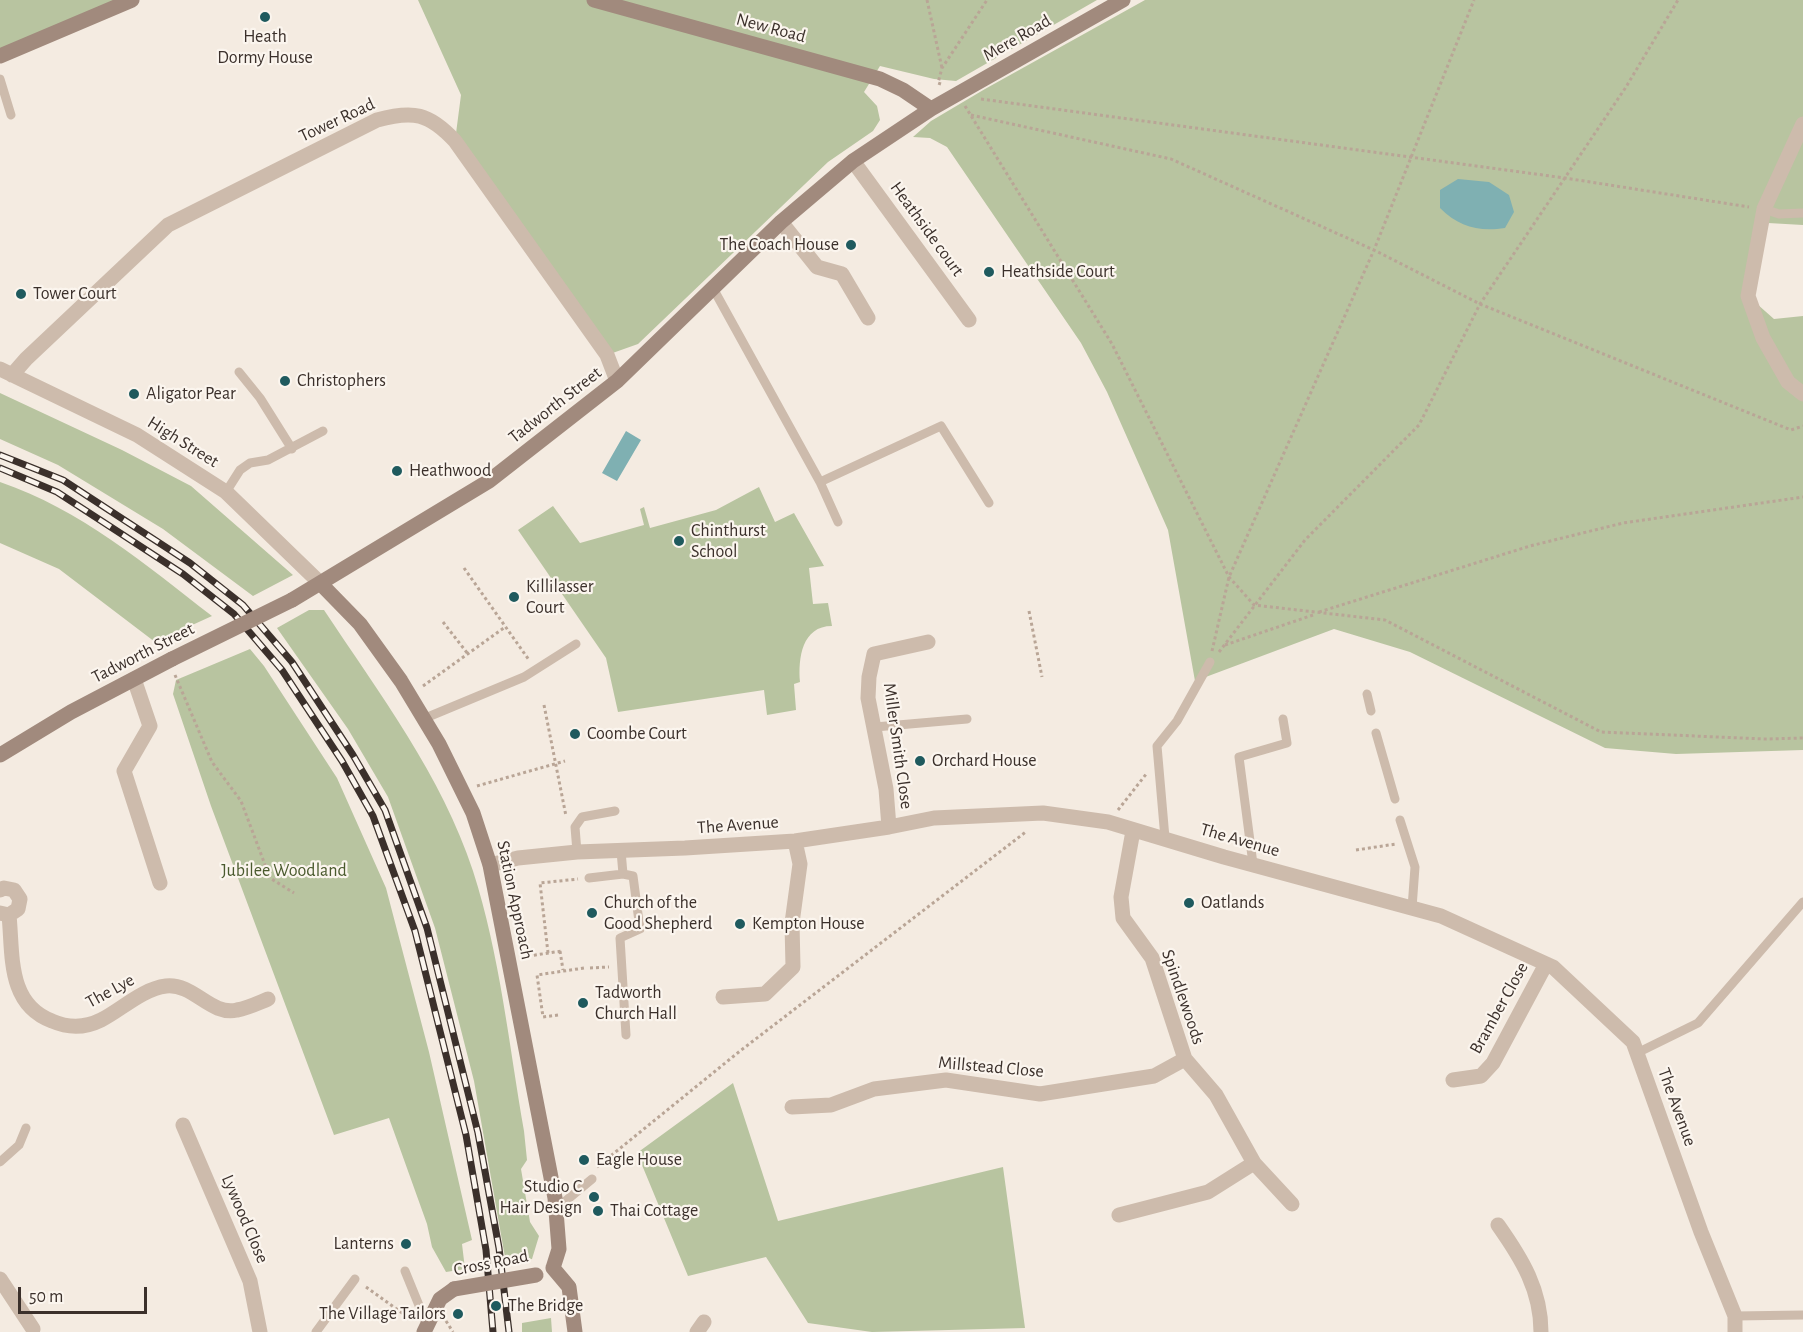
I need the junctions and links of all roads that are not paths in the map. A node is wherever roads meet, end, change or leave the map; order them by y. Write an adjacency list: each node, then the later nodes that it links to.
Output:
1 (132, 0): 4 (main road)
2 (594, 0): 6 (main road, New Road)
3 (1123, 0): 6 (main road, Mere Road)
4 (0, 56)
5 (0, 79): 7 (lane)
6 (931, 109): 9 (main road, Tadworth Street)
7 (10, 115)
8 (1803, 124): 10 (street)
9 (853, 161): 12 (main road, Tadworth Street); 15 (street, Heathside court)
10 (1764, 209): 11 (lane); 19 (street)
11 (1803, 213)
12 (782, 222): 13 (main road, Tadworth Street); 14 (street)
13 (714, 290): 18 (main road, Tadworth Street); 22 (lane)
14 (868, 318)
15 (969, 320)
16 (6, 372): 18 (street, Tower Road); 23 (street, High Street)
17 (239, 372): 21 (lane)
18 (617, 381): 26 (main road, Tadworth Street)
19 (1803, 394)
20 (323, 431): 21 (lane)
21 (292, 449): 23 (lane)
22 (820, 482): 24 (lane); 25 (lane)
23 (226, 492): 26 (street, High Street)
24 (989, 503)
25 (838, 522)
26 (320, 583): 30 (main road, Tadworth Street, bridge); 33 (main road, Station Approach)
27 (928, 642): 36 (street, Miller Smith Close)
28 (576, 644): 33 (lane)
29 (1210, 662): 44 (lane)
30 (134, 679): 38 (main road, Tadworth Street); 52 (street)
31 (1367, 694): 32 (lane)
32 (1371, 711)
33 (423, 719): 49 (main road, Station Approach)
34 (966, 719): 36 (lane)
35 (1283, 719): 48 (lane)
36 (875, 727): 42 (street, Miller Smith Close)
37 (1376, 734): 39 (lane)
38 (0, 755)
39 (1395, 799)
40 (615, 811): 47 (lane)
41 (1400, 820): 55 (lane)
42 (889, 827): 43 (street, The Avenue); 45 (street, The Avenue)
43 (1133, 831): 44 (street, The Avenue); 62 (street, Spindlewoods)
44 (1165, 838): 48 (street, The Avenue)
45 (795, 841): 46 (street, The Avenue); 58 (street)
46 (621, 851): 47 (street, The Avenue); 50 (lane)
47 (577, 852): 49 (street, The Avenue)
48 (1253, 864): 55 (street, The Avenue)
49 (490, 865): 71 (main road, Station Approach)
50 (623, 874): 51 (lane); 60 (lane)
51 (589, 878)
52 (160, 883)
53 (1, 885): 56 (street, The Lye)
54 (1803, 902): 61 (lane)
55 (1412, 908): 57 (street, The Avenue)
56 (4, 914): 59 (street, The Lye)
57 (1546, 964): 61 (street, The Avenue); 63 (street, Bramber Close)
58 (723, 997)
59 (268, 999)
60 (626, 1035)
61 (1637, 1053): 79 (street, The Avenue)
62 (1185, 1059): 64 (street, Millstead Close); 68 (street, Spindlewoods)
63 (1453, 1080)
64 (792, 1107)
65 (183, 1125): 82 (street, Lywood Close)
66 (26, 1128): 67 (lane)
67 (0, 1162)
68 (1254, 1163): 70 (street, Spindlewoods); 72 (street)
69 (592, 1175): 71 (lane)
70 (1292, 1204)
71 (556, 1209): 74 (main road, Station Approach)
72 (1119, 1215)
73 (1498, 1225): 85 (street)
74 (553, 1268): 81 (main road, Cross Road, bridge); 84 (main road)
75 (405, 1271): 81 (lane)
76 (355, 1279): 83 (lane)
77 (0, 1280): 80 (street)
78 (1803, 1315): 79 (lane)
79 (1735, 1316): 86 (street, The Avenue)
80 (33, 1329)
81 (426, 1329)
82 (260, 1332)
83 (316, 1332)
84 (575, 1332)
85 (1541, 1332)
86 (1735, 1332)

